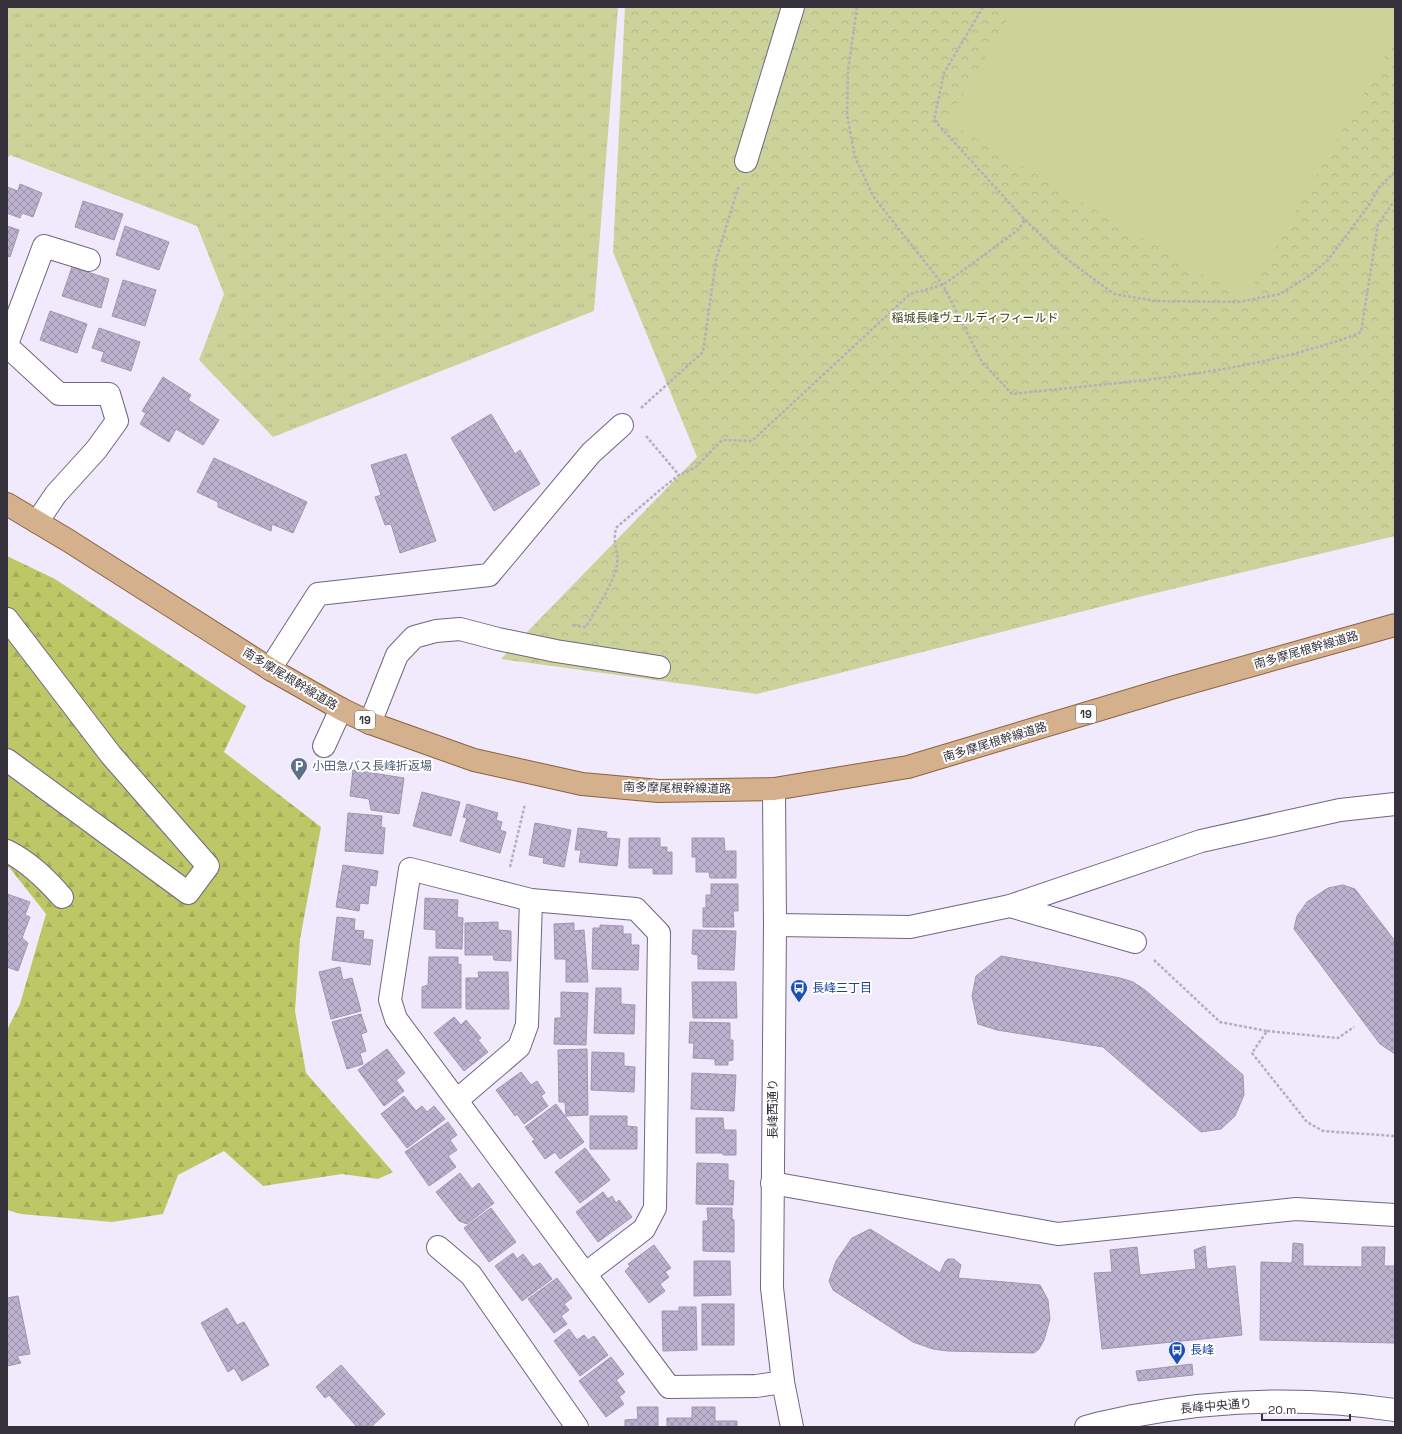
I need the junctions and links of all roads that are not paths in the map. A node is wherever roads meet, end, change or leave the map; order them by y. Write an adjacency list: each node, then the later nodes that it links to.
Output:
1 (793, 7): 2 (street)
2 (746, 161)
3 (89, 260): 4 (street)
4 (7, 345): 7 (street)
5 (622, 425): 11 (street)
6 (8, 505): 7 (main road, 南多摩尾根幹線道路 / 19)
7 (37, 522): 11 (main road, 南多摩尾根幹線道路 / 19)
8 (7, 620): 15 (street)
9 (1395, 625): 16 (main road, 南多摩尾根幹線道路 / 19)
10 (659, 667): 13 (street)
11 (270, 669): 12 (main road, 南多摩尾根幹線道路 / 19)
12 (341, 709): 13 (main road, 南多摩尾根幹線道路 / 19); 14 (street)
13 (370, 723): 16 (main road, 南多摩尾根幹線道路 / 19)
14 (324, 746)
15 (7, 760)
16 (774, 790): 22 (street, 長峰西通り)
17 (1395, 804): 21 (street)
18 (7, 851): 19 (street)
19 (62, 897)
20 (531, 900): 24 (street); 24 (street); 28 (street)
21 (1010, 906): 22 (street); 23 (street)
22 (774, 925): 25 (street, 長峰西通り)
23 (1135, 942)
24 (457, 1100): 28 (street)
25 (772, 1183): 26 (street); 29 (street, 長峰西通り)
26 (1395, 1215)
27 (438, 1247): 31 (street)
28 (585, 1274): 29 (street)
29 (783, 1382): 32 (street, 長峰西通り)
30 (1395, 1410): 33 (street, 長峰中央通り)
31 (577, 1427)
32 (792, 1427)
33 (1086, 1427)

